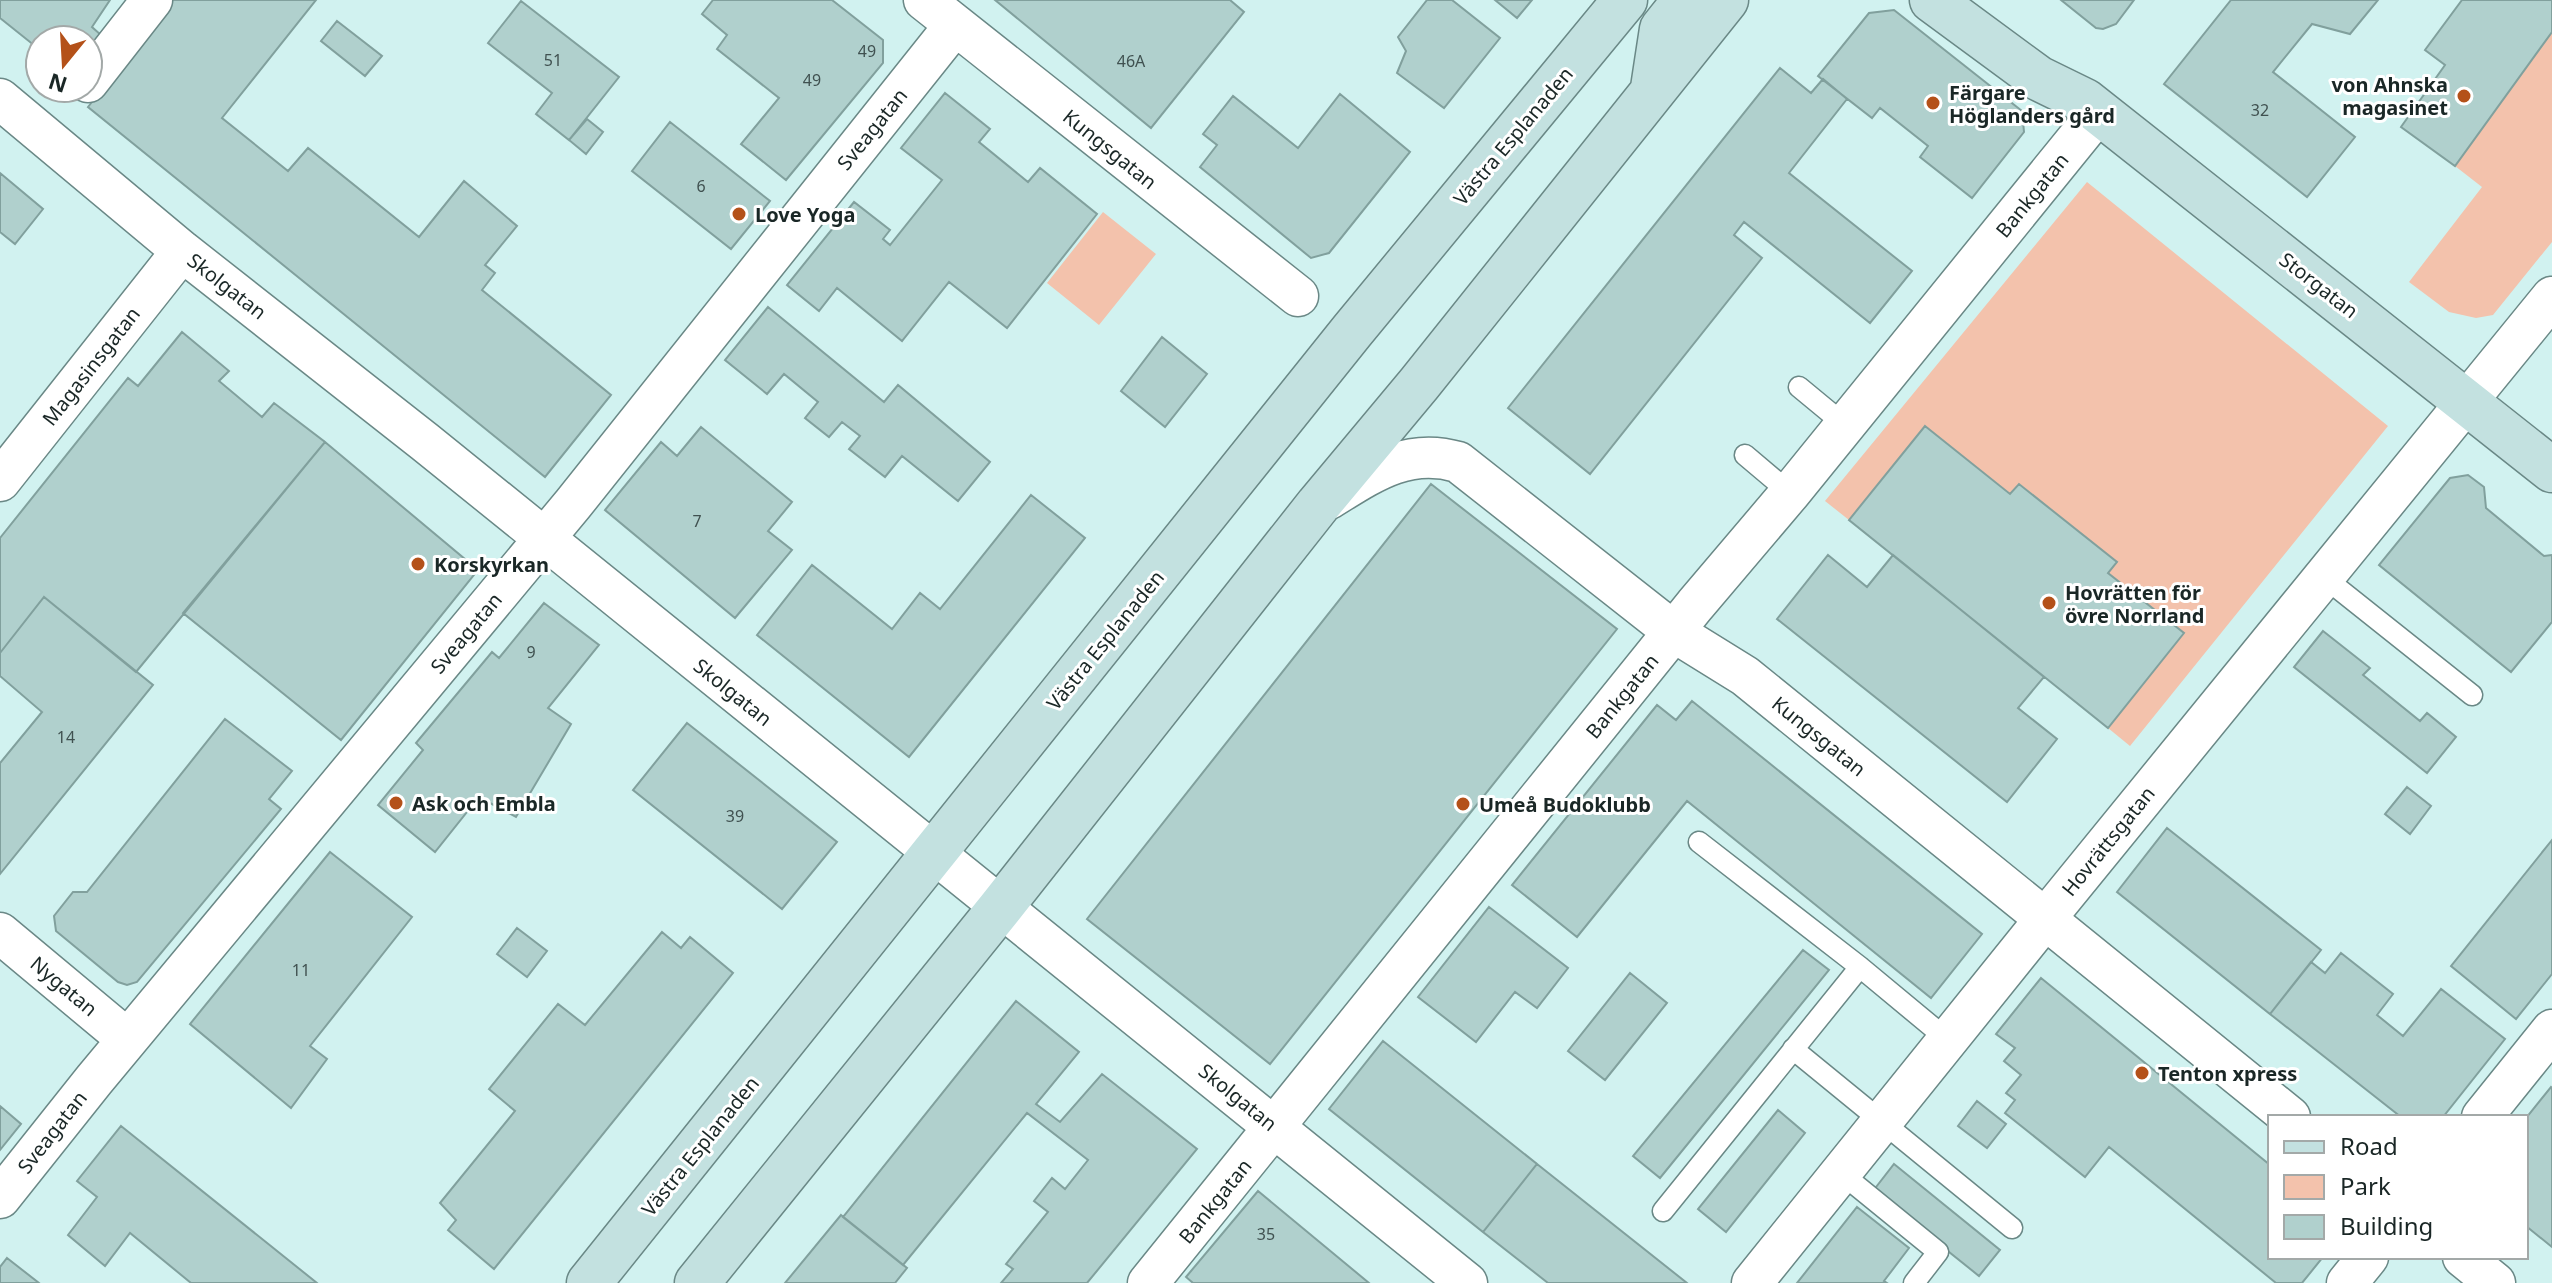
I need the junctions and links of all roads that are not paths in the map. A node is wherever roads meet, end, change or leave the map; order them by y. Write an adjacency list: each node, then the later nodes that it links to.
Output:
1 (152, 0): 9 (street)
2 (924, 0): 8 (street, Kungsgatan)
3 (1625, 0): 29 (main road, Västra Esplanaden)
4 (1685, 0): 10 (main road)
5 (1726, 0): 10 (main road)
6 (1932, 0): 12 (main road, Storgatan)
7 (1983, 0): 12 (main road, Storgatan)
8 (955, 25): 14 (street, Kungsgatan); 24 (street, Sveagatan)
9 (104, 62)
10 (1653, 90): 23 (main road)
11 (0, 99): 13 (street, Skolgatan)
12 (2092, 106): 17 (main road, Storgatan); 18 (street, Bankgatan)
13 (182, 251): 21 (street, Magasinsgatan); 24 (street, Skolgatan)
14 (1298, 296)
15 (2552, 297): 17 (street, Hovrättsgatan)
16 (1799, 387): 18 (lane)
17 (2467, 402): 20 (main road, Storgatan); 25 (street, Hovrättsgatan)
18 (1845, 425): 22 (street, Bankgatan)
19 (1745, 455): 22 (lane)
20 (2552, 470)
21 (0, 481)
22 (1790, 493): 26 (street, Bankgatan)
23 (1318, 505): 26 (street, Kungsgatan); 30 (main road)
24 (545, 538): 29 (street, Skolgatan); 35 (street, Sveagatan)
25 (2325, 578): 27 (lane); 31 (street, Hovrättsgatan)
26 (1674, 632): 31 (street, Kungsgatan); 41 (street, Bankgatan)
27 (2472, 695)
28 (1699, 842): 33 (lane)
29 (934, 854): 30 (street, Skolgatan); 48 (main road, Västra Esplanaden)
30 (1000, 908): 41 (street, Skolgatan); 49 (main road)
31 (2045, 919): 36 (street, Hovrättsgatan); 38 (street, Kungsgatan)
32 (0, 933): 35 (street, Nygatan)
33 (1860, 967): 36 (lane); 37 (lane)
34 (2552, 1030): 39 (street)
35 (127, 1039): 43 (street, Sveagatan)
36 (1948, 1040): 40 (street, Hovrättsgatan)
37 (1793, 1049): 40 (lane); 44 (lane)
38 (2288, 1115)
39 (2484, 1115)
40 (1881, 1122): 42 (street, Hovrättsgatan); 45 (lane)
41 (1275, 1127): 50 (street, Bankgatan); 51 (street, Skolgatan)
42 (1841, 1173): 52 (street, Hovrättsgatan); 53 (lane)
43 (0, 1198)
44 (1663, 1211)
45 (2012, 1228)
46 (2366, 1259): 54 (street)
47 (2465, 1259): 55 (street)
48 (589, 1283)
49 (697, 1283)
50 (1148, 1283)
51 (1467, 1283)
52 (1752, 1283)
53 (1914, 1283)
54 (2347, 1283)
55 (2495, 1283)

